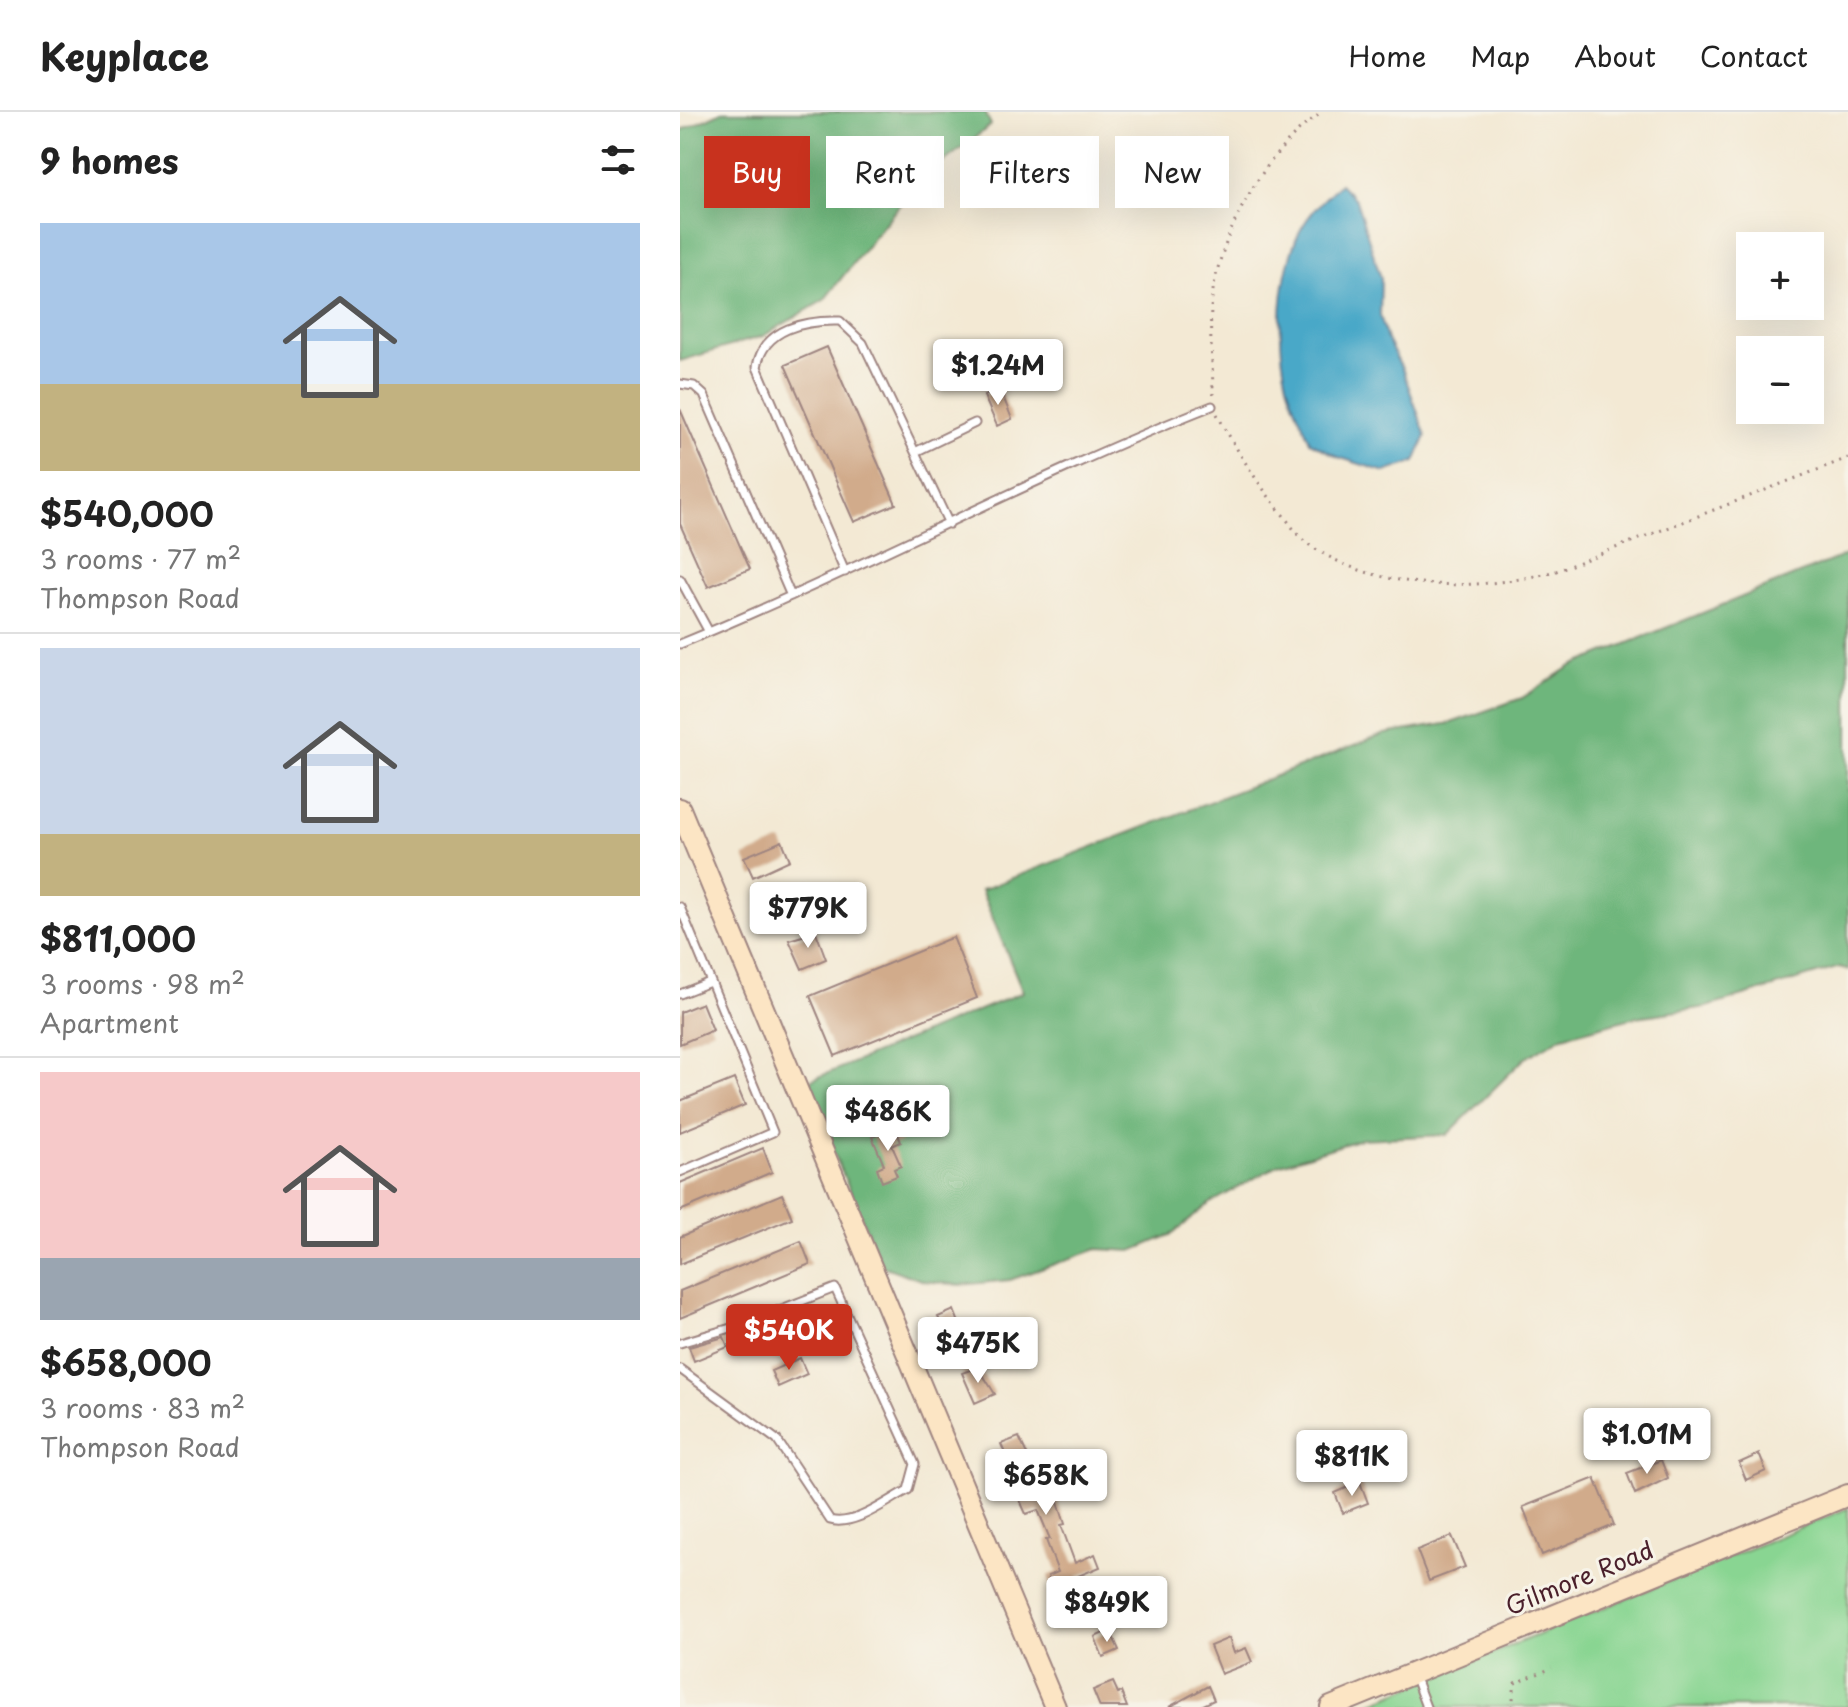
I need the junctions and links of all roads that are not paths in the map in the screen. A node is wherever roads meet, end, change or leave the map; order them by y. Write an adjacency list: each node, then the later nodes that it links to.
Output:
1 (680, 384): 8 (lane)
2 (1212, 406): 5 (lane)
3 (975, 423): 4 (lane)
4 (915, 452): 5 (lane); 6 (lane)
5 (949, 524): 6 (lane)
6 (845, 572): 8 (lane)
7 (680, 579): 9 (lane)
8 (791, 596): 9 (lane)
9 (709, 632): 10 (lane)
10 (680, 644)
11 (680, 809): 20 (main road)
12 (680, 907): 13 (lane)
13 (710, 982): 14 (lane); 15 (lane)
14 (680, 994)
15 (680, 1172)
16 (680, 1343): 17 (lane)
17 (680, 1369)
18 (1848, 1495): 19 (main road, Gilmore Road)
19 (1413, 1673): 21 (main road, Gilmore Road); 22 (lane)
20 (1055, 1707)
21 (1331, 1707)
22 (1426, 1707)

